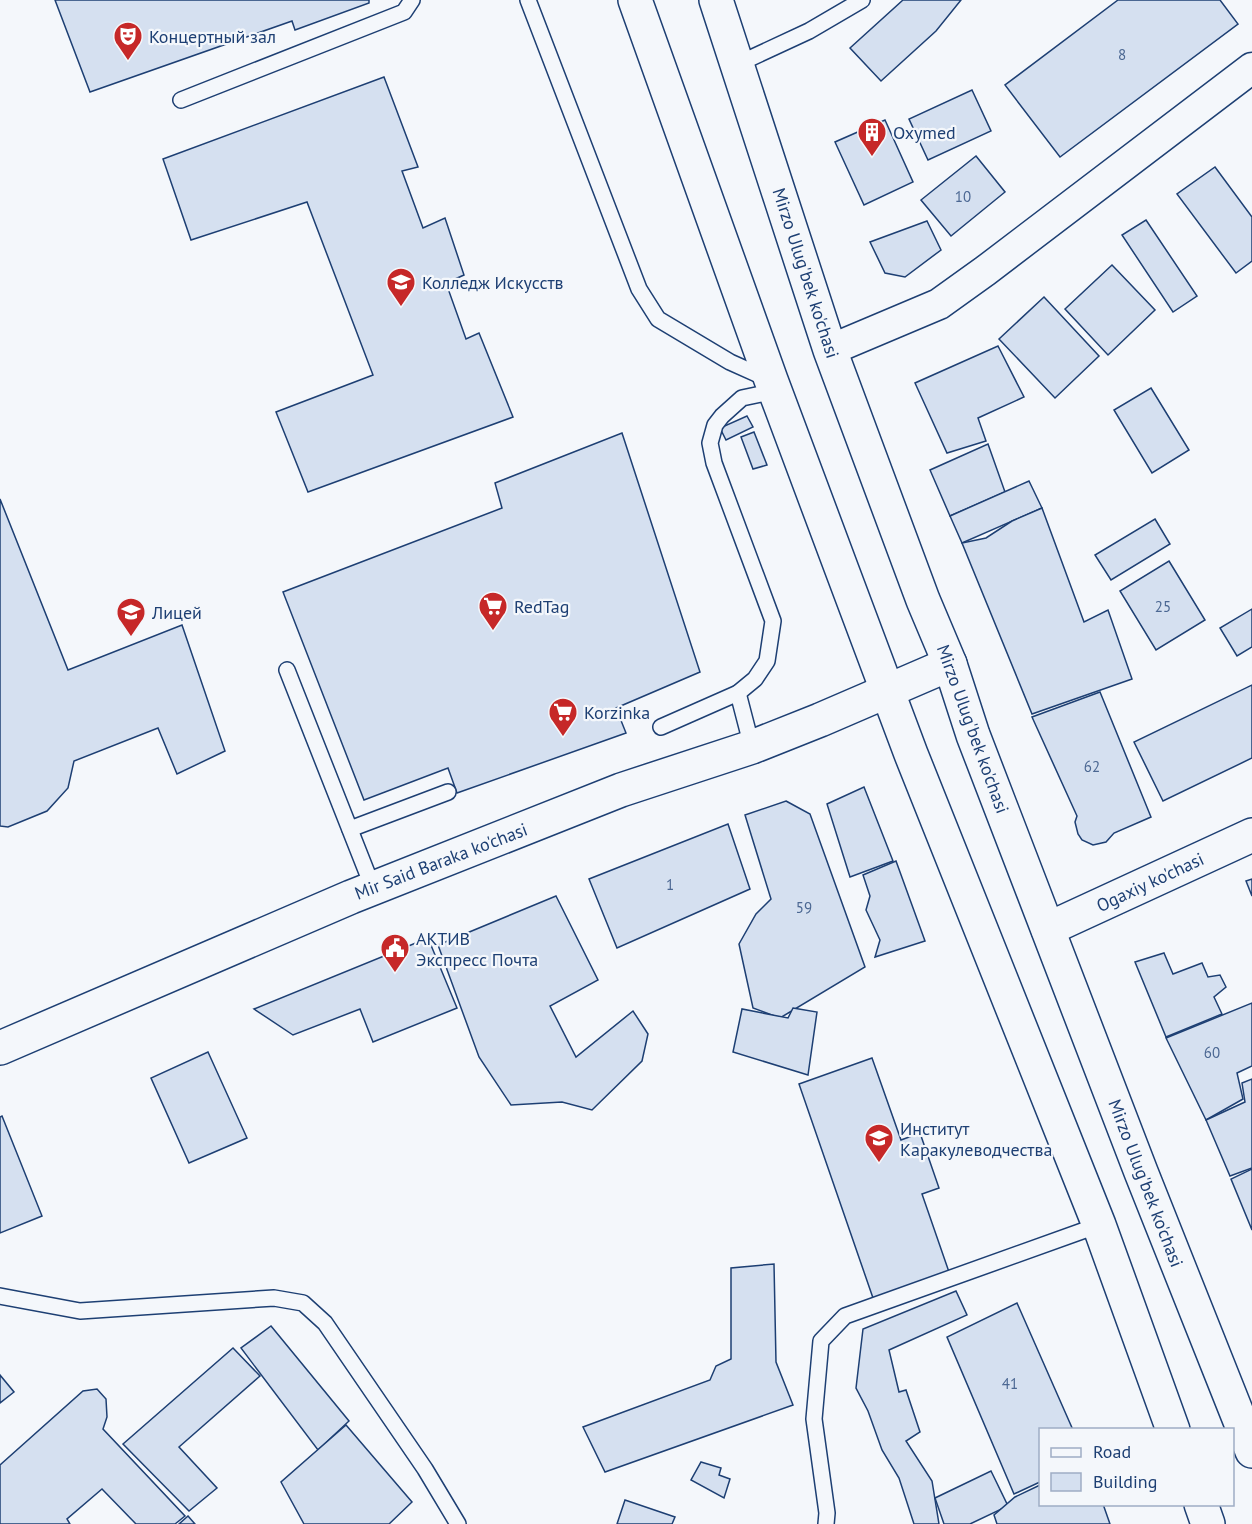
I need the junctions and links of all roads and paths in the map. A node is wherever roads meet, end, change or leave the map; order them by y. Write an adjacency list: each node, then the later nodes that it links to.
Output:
1 (412, 0): 8 (lane)
2 (528, 0): 10 (lane)
3 (635, 0): 10 (main road)
4 (716, 0): 6 (main road, Mirzo Ulug'bek ko'chasi)
5 (862, 0): 6 (lane)
6 (738, 64): 9 (main road, Mirzo Ulug'bek ko'chasi)
7 (1252, 68): 9 (street)
8 (181, 100)
9 (830, 350): 11 (main road, Mirzo Ulug'bek ko'chasi)
10 (773, 386): 13 (main road); 14 (lane)
11 (950, 664): 13 (main road, Mir Said Baraka ko'chasi); 21 (main road, Mirzo Ulug'bek ko'chasi)
12 (287, 670): 18 (lane)
13 (888, 691): 16 (main road, Mir Said Baraka ko'chasi); 23 (main road)
14 (738, 693): 15 (lane); 16 (lane)
15 (661, 727)
16 (752, 747): 20 (main road, Mir Said Baraka ko'chasi)
17 (448, 792): 18 (lane)
18 (350, 829): 20 (lane)
19 (1252, 835): 21 (main road, Ogaxiy ko'chasi)
20 (373, 888): 22 (main road, Mir Said Baraka ko'chasi)
21 (1048, 928): 26 (main road, Mirzo Ulug'bek ko'chasi)
22 (0, 1048)
23 (1099, 1225): 25 (main road); 29 (lane)
24 (0, 1296): 28 (lane)
25 (1172, 1428)
26 (1252, 1451)
27 (1201, 1506): 30 (main road)
28 (458, 1524)
29 (826, 1524)
30 (1208, 1524)

